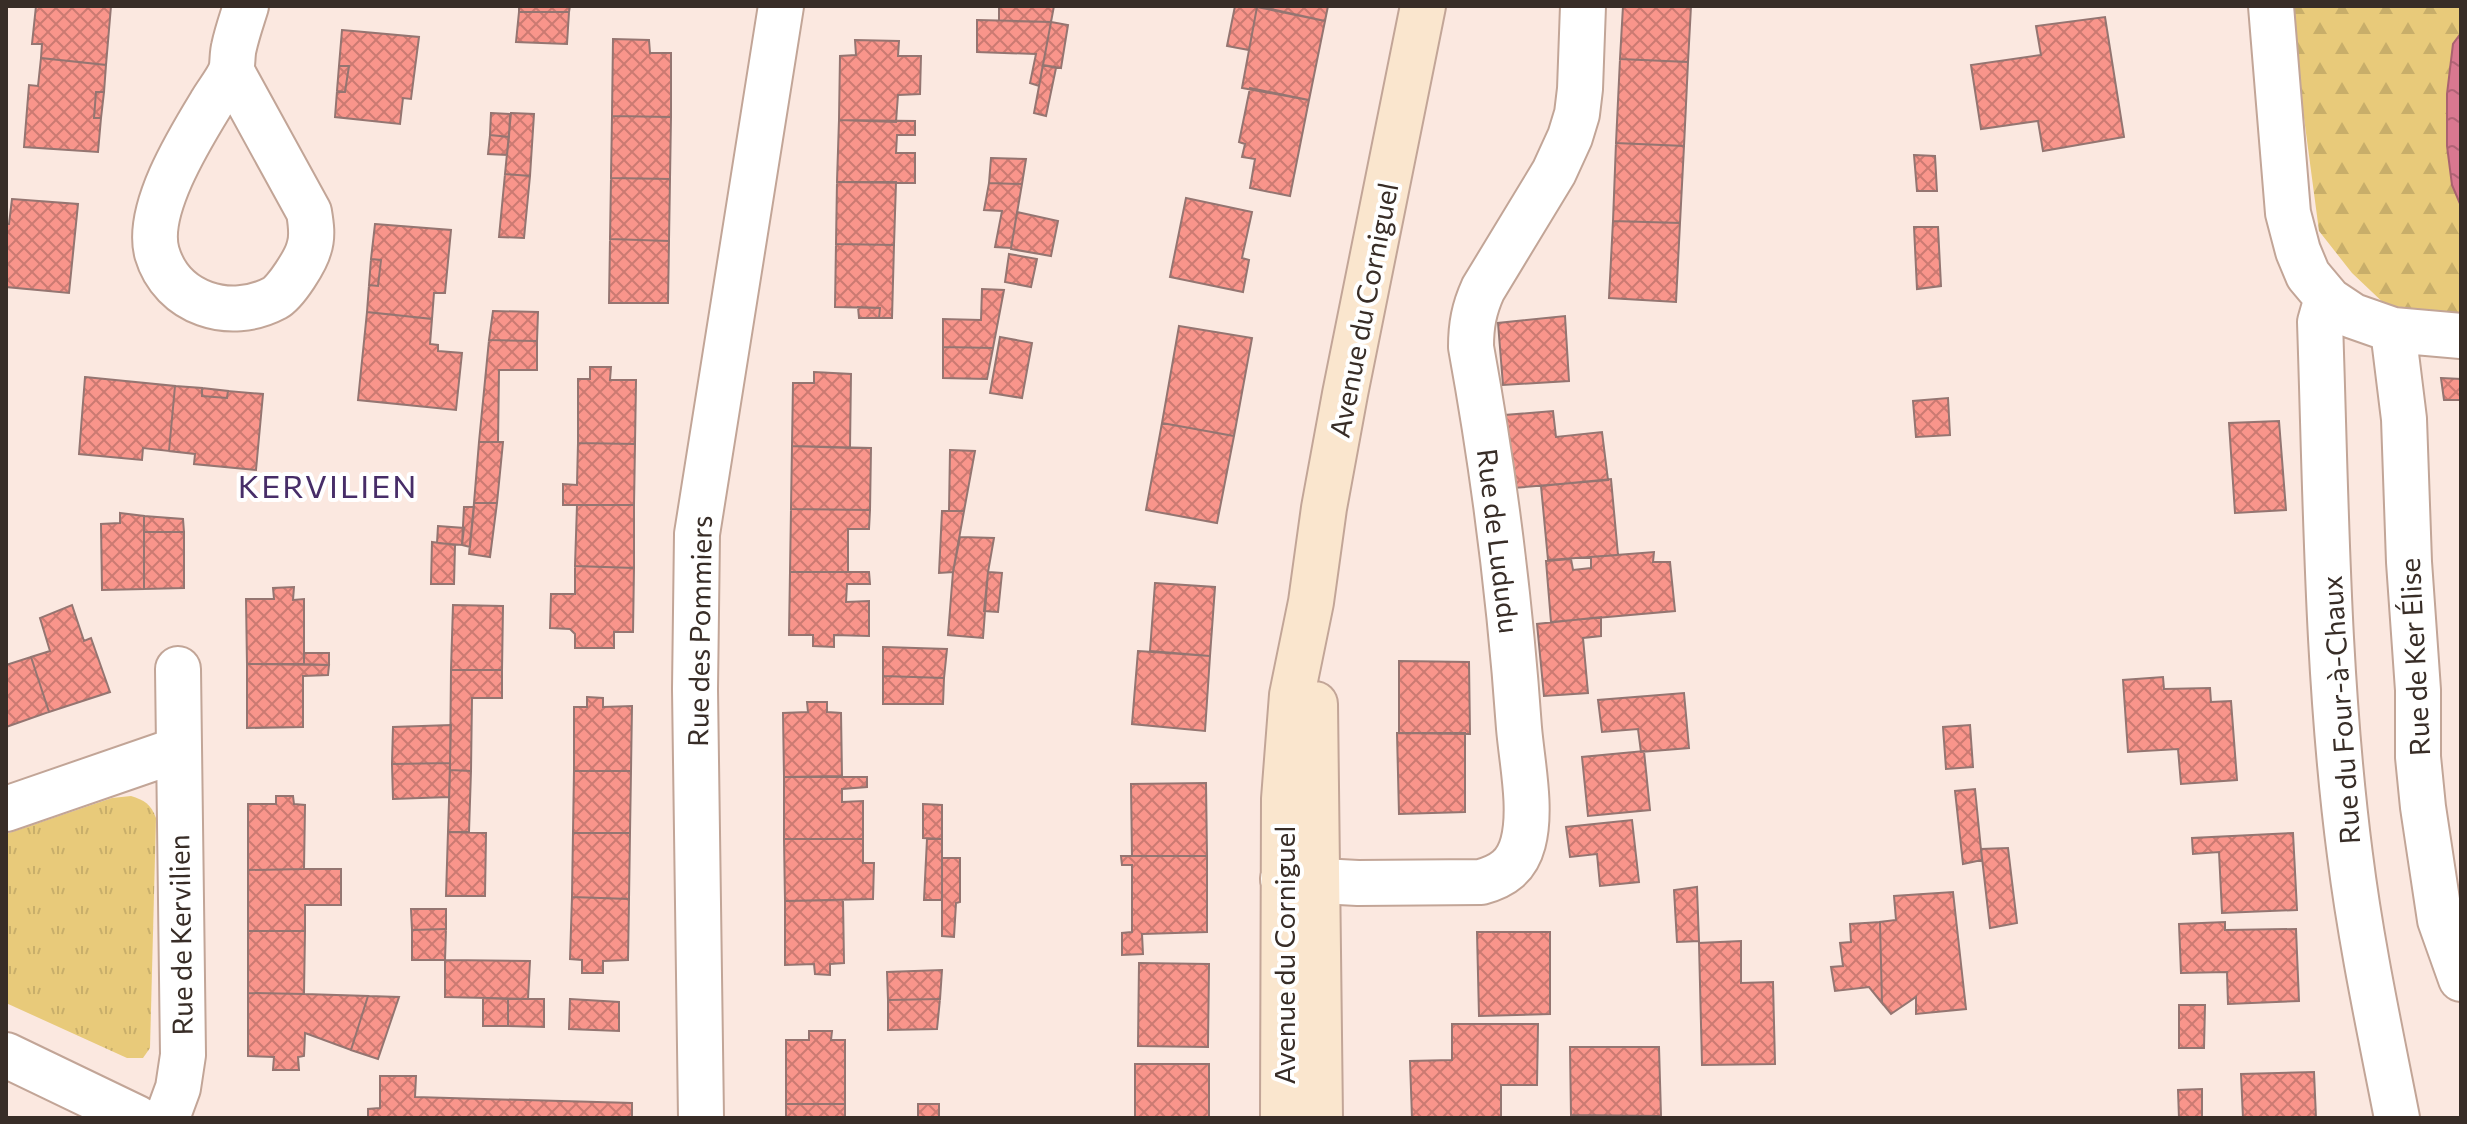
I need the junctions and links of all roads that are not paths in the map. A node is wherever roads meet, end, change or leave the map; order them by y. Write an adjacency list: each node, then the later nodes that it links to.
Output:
1 (246, 6): 6 (street)
2 (781, 6): 18 (street, Rue des Pommiers)
3 (1583, 6): 13 (street, Rue de Lududu)
4 (2271, 6): 7 (street)
5 (1420, 10): 13 (street, Avenue du Corniguel)
6 (231, 70): 6 (street)
7 (2329, 300): 8 (street); 21 (street, Rue du Four-à-Chaux)
8 (2393, 330): 9 (street); 14 (street, Rue de Ker Élise)
9 (2461, 336)
10 (178, 669): 11 (street, Rue de Kervilien)
11 (177, 750): 12 (street); 17 (street, Rue de Kervilien)
12 (6, 809)
13 (1301, 880): 19 (street, Avenue du Corniguel); 20 (street, Avenue du Corniguel)
14 (2461, 979)
15 (6, 1055): 16 (street)
16 (137, 1118)
17 (167, 1118)
18 (701, 1118)
19 (1283, 1118)
20 (1320, 1118)
21 (2397, 1118)

